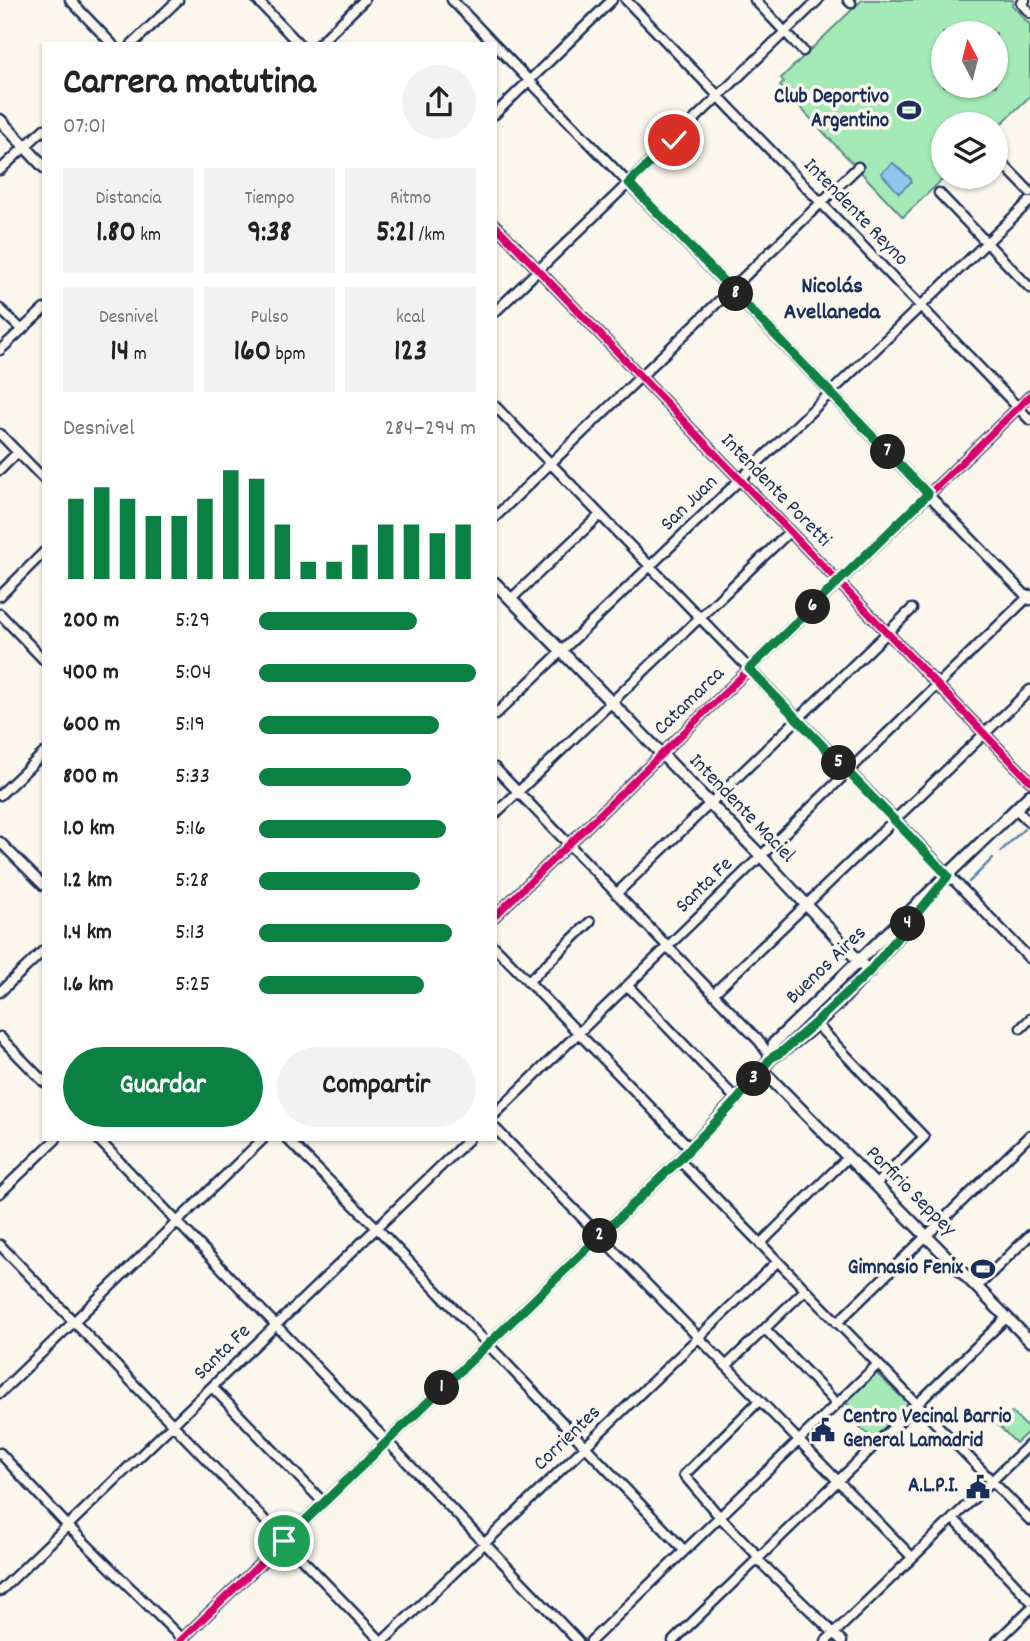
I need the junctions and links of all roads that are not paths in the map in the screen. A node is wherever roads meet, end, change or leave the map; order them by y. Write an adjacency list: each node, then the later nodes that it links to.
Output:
1 (70, 0): 13 (street)
2 (178, 0): 14 (street)
3 (257, 0): 15 (street)
4 (364, 0): 16 (street)
5 (452, 0): 17 (street)
6 (612, 0): 20 (street)
7 (626, 0): 21 (street, Intendente Reyno)
8 (755, 0): 12 (street)
9 (818, 0): 12 (street)
10 (1023, 2): 11 (street)
11 (1030, 13)
12 (786, 32): 19 (street); 21 (street)
13 (110, 42)
14 (134, 42)
15 (297, 42)
16 (323, 42)
17 (493, 42)
18 (497, 46): 20 (street)
19 (803, 51)
20 (530, 80): 22 (street); 30 (street)
21 (718, 97): 30 (street); 34 (street, Intendente Reyno)
22 (497, 112)
23 (0, 120): 25 (main road)
24 (42, 131): 25 (street)
25 (25, 147): 26 (main road); 29 (street)
26 (42, 165)
27 (858, 167): 34 (street)
28 (1008, 169): 31 (street)
29 (0, 170)
30 (629, 183): 37 (street); 39 (street)
31 (1030, 192)
32 (939, 193): 36 (street)
33 (1030, 201): 36 (street, San Juan)
34 (821, 202): 39 (street); 40 (street, Intendente Reyno)
35 (497, 227): 37 (street, Intendente Poretti)
36 (987, 244): 38 (street); 40 (street, San Juan)
37 (538, 271): 43 (street); 46 (street, Intendente Poretti)
38 (1030, 288)
39 (731, 289): 46 (street); 47 (street)
40 (922, 306): 47 (street, San Juan); 49 (street, Intendente Reyno)
41 (0, 309): 44 (street)
42 (42, 311): 44 (street)
43 (497, 311)
44 (22, 330): 45 (street)
45 (0, 351)
46 (640, 375): 54 (street); 57 (street, Intendente Poretti)
47 (831, 392): 57 (street, San Juan); 58 (street)
48 (1030, 396): 49 (street, Catamarca)
49 (1018, 407): 51 (street, Intendente Reyno); 58 (street, Catamarca)
50 (497, 408): 54 (street)
51 (1030, 419)
52 (0, 434): 53 (street)
53 (18, 452): 55 (street); 56 (street)
54 (550, 464): 59 (street); 60 (street)
55 (0, 471)
56 (42, 477)
57 (740, 480): 61 (street, Intendente Poretti); 63 (street, San Juan)
58 (928, 494): 64 (street, Catamarca); 67 (street)
59 (497, 515)
60 (600, 515): 63 (street); 68 (street)
61 (789, 532): 64 (street, Intendente Poretti); 71 (street)
62 (42, 554): 66 (street)
63 (650, 567): 71 (street); 73 (street, San Juan)
64 (838, 582): 72 (street, Intendente Poretti); 75 (street, Catamarca)
65 (497, 585): 68 (main road, Intendente Maciel)
66 (0, 596)
67 (1029, 597): 76 (street, Santa Fe)
68 (511, 599): 73 (main road, Intendente Maciel)
69 (912, 609): 72 (street)
70 (0, 614): 74 (street)
71 (699, 618): 75 (street); 78 (street)
72 (888, 632): 76 (street, Intendente Poretti); 80 (street)
73 (562, 651): 78 (main road, Intendente Maciel); 79 (street, San Juan)
74 (42, 658)
75 (749, 669): 80 (street); 82 (street, Catamarca)
76 (939, 686): 81 (street, Intendente Poretti); 85 (street, Santa Fe)
77 (1030, 690): 81 (street)
78 (612, 702): 82 (main road, Intendente Maciel); 87 (street)
79 (497, 713)
80 (797, 720): 85 (street); 90 (street)
81 (985, 733): 86 (street, Intendente Poretti); 93 (street)
82 (661, 754): 90 (main road, Intendente Maciel); 96 (street, Catamarca)
83 (42, 755): 88 (street)
84 (497, 770): 87 (street)
85 (848, 773): 93 (street); 97 (street, Santa Fe)
86 (1030, 782)
87 (518, 792): 92 (street); 96 (street)
88 (0, 795)
89 (1030, 795): 91 (main road, Buenos Aires)
90 (708, 804): 97 (main road, Intendente Maciel); 100 (street)
91 (1016, 809): 94 (street); 98 (main road, Buenos Aires)
92 (497, 812)
93 (894, 820): 98 (street); 101 (street)
94 (1030, 823)
95 (0, 842): 99 (street)
96 (569, 844): 100 (street); 102 (street, Catamarca)
97 (761, 856): 101 (main road, Intendente Maciel); 104 (street, Santa Fe)
98 (948, 876): 107 (street); 108 (main road, Buenos Aires); 109 (main road, Buenos Aires)
99 (42, 884)
100 (616, 894): 104 (street)
101 (806, 905): 108 (main road, Intendente Maciel); 113 (street)
102 (497, 914)
103 (590, 922): 110 (street)
104 (668, 947): 111 (street, Santa Fe); 113 (street)
105 (497, 949): 110 (street)
106 (42, 952): 112 (street)
107 (1030, 959)
108 (860, 961): 109 (main road, Intendente Maciel); 119 (main road, Buenos Aires)
109 (869, 972): 115 (main road, Buenos Aires)
110 (528, 982): 117 (street)
111 (628, 986): 117 (street, Santa Fe); 122 (street)
112 (0, 992)
113 (713, 994): 119 (street)
114 (1030, 1019): 116 (street)
115 (815, 1023): 119 (main road, Buenos Aires); 134 (street)
116 (1021, 1028)
117 (578, 1034): 123 (street, Santa Fe); 131 (street)
118 (0, 1037): 121 (street)
119 (771, 1058): 120 (main road, Buenos Aires)
120 (762, 1070): 122 (street, Buenos Aires); 132 (main road, Porfirio Seppey)
121 (42, 1080)
122 (737, 1100): 131 (street, Buenos Aires)
123 (497, 1112)
124 (497, 1130): 139 (street)
125 (1029, 1138): 140 (street)
126 (54, 1141): 135 (street)
127 (100, 1141): 136 (street)
128 (261, 1141): 136 (street)
129 (289, 1141): 137 (street)
130 (467, 1141): 137 (street, Santa Fe)
131 (690, 1148): 133 (street, Buenos Aires)
132 (848, 1157): 134 (main road, Porfirio Seppey); 141 (street)
133 (679, 1160): 139 (street, Buenos Aires); 141 (street)
134 (875, 1185): 140 (main road, Porfirio Seppey)
135 (0, 1193)
136 (176, 1223): 147 (street); 149 (street)
137 (377, 1228): 149 (street, Santa Fe); 153 (street)
138 (1030, 1234): 144 (street)
139 (601, 1236): 152 (street); 153 (street, Buenos Aires)
140 (926, 1237): 144 (main road, Porfirio Seppey); 148 (street)
141 (760, 1244): 143 (street)
142 (0, 1245): 147 (street)
143 (777, 1262): 145 (street); 152 (street, Corrientes)
144 (977, 1287): 146 (main road, Porfirio Seppey)
145 (805, 1290): 148 (street); 150 (street)
146 (1007, 1317): 151 (main road, Porfirio Seppey); 160 (street)
147 (74, 1322): 157 (street); 161 (street)
148 (837, 1323): 154 (street)
149 (275, 1326): 156 (street, Santa Fe); 163 (street)
150 (765, 1329): 155 (street); 159 (street)
151 (1029, 1338)
152 (698, 1339): 155 (street); 165 (street, Corrientes)
153 (487, 1344): 163 (street, Buenos Aires); 165 (street)
154 (877, 1365): 159 (street); 160 (street)
155 (726, 1366): 158 (street)
156 (212, 1387): 161 (street, Santa Fe); 169 (street)
157 (0, 1392)
158 (759, 1401): 162 (street); 170 (street)
159 (836, 1403): 162 (street)
160 (917, 1405): 167 (street); 168 (street)
161 (173, 1425): 173 (street, Santa Fe); 174 (street)
162 (797, 1441): 167 (street); 170 (street)
163 (385, 1442): 169 (street, Buenos Aires); 175 (street)
164 (1030, 1444): 168 (street)
165 (586, 1446): 175 (street, Corrientes); 176 (street)
166 (0, 1454): 173 (street)
167 (838, 1481): 177 (street); 178 (street)
168 (991, 1481): 171 (street); 172 (street)
169 (323, 1502): 174 (street, Buenos Aires)
170 (719, 1516): 176 (street); 178 (street)
171 (953, 1518): 177 (street); 180 (street)
172 (1030, 1520)
173 (68, 1526): 179 (street, Santa Fe); 183 (street)
174 (284, 1541): 183 (street, Buenos Aires); 184 (street)
175 (484, 1544): 184 (street, Corrientes); 185 (street)
176 (684, 1550): 186 (street)
177 (912, 1557): 182 (street)
178 (758, 1558): 182 (street); 187 (street)
179 (0, 1591)
180 (1030, 1600)
181 (1030, 1609): 190 (street)
182 (834, 1633): 188 (street); 189 (street)
183 (182, 1640)
184 (382, 1641)
185 (578, 1641)
186 (590, 1641)
187 (673, 1641)
188 (826, 1641)
189 (842, 1641)
190 (997, 1641)

